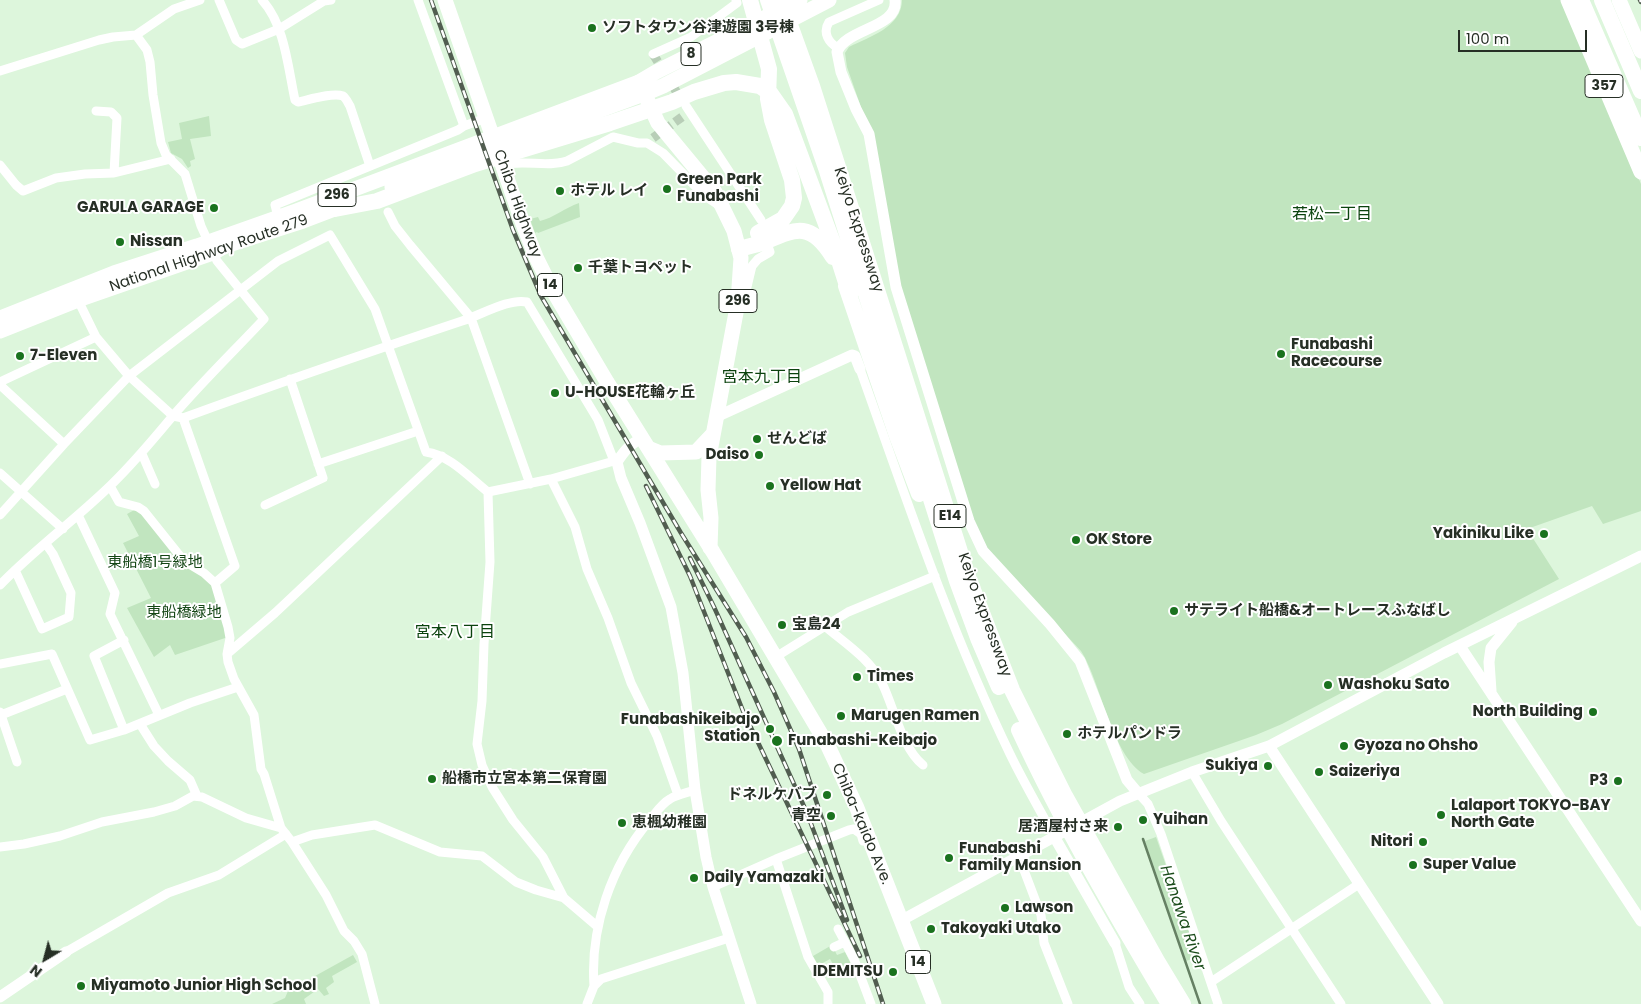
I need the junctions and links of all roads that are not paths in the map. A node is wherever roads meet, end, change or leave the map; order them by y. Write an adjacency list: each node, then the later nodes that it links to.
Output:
1 (200, 0): 21 (street)
2 (219, 0): 20 (street)
3 (262, 0): 20 (street)
4 (331, 0): 20 (street)
5 (418, 0): 32 (street)
6 (445, 0): 31 (main road, Chiba Highway / 14)
7 (736, 0): 24 (street)
8 (750, 0): 47 (highway)
9 (768, 0): 89 (highway, Keiyo Expressway / E14)
10 (781, 0): 26 (highway, Keiyo Expressway / E14)
11 (786, 0): 26 (highway)
12 (829, 0): 19 (main road, 8)
13 (879, 0): 22 (street)
14 (895, 0): 22 (street)
15 (1568, 0): 39 (main road, 357)
16 (1582, 0): 33 (highway)
17 (1602, 0): 28 (highway)
18 (1619, 0): 23 (main road)
19 (803, 6): 27 (main road, 8)
20 (279, 29): 38 (street)
21 (136, 35): 25 (street); 35 (street)
22 (838, 48): 111 (street)
23 (1641, 51)
24 (653, 54)
25 (0, 71)
26 (812, 86): 147 (highway, Keiyo Expressway / E14)
27 (642, 88): 34 (main road, National Highway Route 279 / 296); 42 (main road, 296)
28 (1641, 92)
29 (96, 111): 40 (street)
30 (686, 112): 45 (street)
31 (486, 118): 32 (street); 37 (main road, Chiba Highway / 14)
32 (464, 126): 38 (street)
33 (1641, 138)
34 (471, 156): 41 (highway); 44 (main road, National Highway Route 279 / 296); 50 (highway)
35 (171, 159): 40 (street); 46 (street)
36 (0, 165): 40 (street)
37 (502, 165): 42 (street); 67 (main road, Chiba Highway / 14)
38 (370, 166): 44 (street)
39 (1641, 172)
40 (114, 173)
41 (336, 208): 46 (main road, National Highway Route 279 / 296)
42 (724, 209): 47 (main road, 296)
43 (388, 212): 54 (street)
44 (278, 217): 46 (main road, National Highway Route 279 / 296)
45 (761, 220)
46 (210, 247): 49 (street); 51 (main road, National Highway Route 279 / 296); 53 (main road, National Highway Route 279 / 296)
47 (739, 249): 50 (highway); 52 (main road, 296)
48 (768, 249): 52 (street)
49 (240, 290): 57 (street); 59 (street); 62 (street)
50 (850, 295): 89 (highway)
51 (78, 300): 55 (main road, National Highway Route 279 / 296); 56 (street)
52 (738, 302): 63 (main road, 296)
53 (0, 318)
54 (471, 318): 57 (street); 71 (street); 76 (street)
55 (0, 331)
56 (96, 337): 59 (street); 61 (street)
57 (389, 345): 60 (street); 65 (street)
58 (860, 369): 63 (street); 88 (street)
59 (129, 376): 62 (street); 68 (street)
60 (290, 379): 64 (street); 72 (street)
61 (0, 383): 68 (street)
62 (173, 416): 64 (street); 69 (street)
63 (716, 417): 66 (main road, 296)
64 (183, 418): 90 (street)
65 (418, 431): 70 (street); 72 (street)
66 (712, 434): 67 (main road, 296); 85 (main road, 296)
67 (645, 443): 71 (street); 85 (main road, Chiba Highway / 14)
68 (64, 444): 78 (street)
69 (142, 454): 75 (street); 77 (street)
70 (442, 456): 79 (street); 96 (street)
71 (616, 462): 74 (street); 110 (street)
72 (318, 464): 80 (street)
73 (0, 473): 78 (street)
74 (551, 479): 76 (street); 112 (street)
75 (155, 484)
76 (530, 484): 79 (street)
77 (110, 486): 82 (street); 90 (street)
78 (20, 491): 81 (street); 83 (street)
79 (488, 492): 123 (street)
80 (266, 505)
81 (0, 515)
82 (78, 515): 83 (street); 94 (street)
83 (63, 529): 84 (street)
84 (46, 544): 87 (street); 87 (street)
85 (710, 548): 97 (main road, Chiba Highway / 14)
86 (1641, 556): 92 (street)
87 (15, 570): 91 (street)
88 (935, 576): 93 (street); 115 (street)
89 (957, 581): 146 (highway, Keiyo Expressway / E14)
90 (215, 583): 96 (street)
91 (0, 585)
92 (1515, 618): 95 (street); 101 (street)
93 (826, 627): 97 (street); 108 (street)
94 (124, 640): 103 (street); 105 (street)
95 (1460, 646): 101 (street); 106 (street)
96 (227, 654): 99 (street)
97 (774, 658): 120 (main road, Chiba-kaido Ave. / 14)
98 (0, 664): 100 (street)
99 (238, 687): 103 (street); 114 (street)
100 (67, 689): 102 (street); 105 (street)
101 (1492, 692): 125 (street)
102 (1, 714): 107 (street)
103 (159, 716): 104 (street)
104 (140, 724): 105 (street); 113 (street)
105 (124, 730)
106 (1269, 746): 109 (street); 121 (street)
107 (17, 762)
108 (923, 765)
109 (1192, 772): 111 (street); 128 (street)
110 (695, 790): 112 (street); 122 (street)
111 (1138, 793): 115 (street); 134 (street)
112 (678, 795): 126 (street)
113 (197, 796): 114 (street); 117 (street)
114 (283, 831): 116 (street); 133 (street)
115 (1055, 838): 118 (street); 131 (street)
116 (292, 842): 123 (street); 137 (street)
117 (0, 847)
118 (1020, 857): 124 (street); 144 (street)
119 (776, 858): 120 (street); 122 (street); 141 (street)
120 (880, 870): 124 (main road, Chiba-kaido Ave. / 14)
121 (1359, 884): 128 (street); 150 (street)
122 (713, 886): 129 (street)
123 (564, 898): 126 (street)
124 (902, 920): 143 (main road, Chiba-kaido Ave. / 14)
125 (1641, 921)
126 (598, 927): 135 (street)
127 (838, 929): 130 (street)
128 (1291, 929): 134 (street); 149 (street)
129 (729, 938): 135 (street); 140 (street)
130 (845, 942): 132 (street); 142 (street)
131 (1115, 943): 145 (street)
132 (834, 947)
133 (66, 952): 136 (street)
134 (1211, 982): 148 (street)
135 (592, 990): 138 (street); 139 (street)
136 (0, 997)
137 (375, 1004)
138 (587, 1004)
139 (592, 1004)
140 (751, 1004)
141 (828, 1004)
142 (871, 1004)
143 (934, 1004)
144 (1068, 1004)
145 (1140, 1004)
146 (1169, 1004)
147 (1183, 1004)
148 (1218, 1004)
149 (1341, 1004)
150 (1438, 1004)

